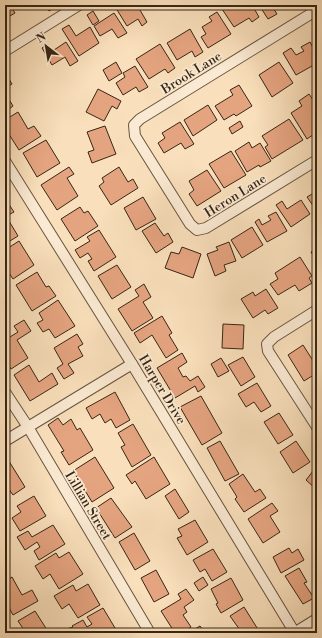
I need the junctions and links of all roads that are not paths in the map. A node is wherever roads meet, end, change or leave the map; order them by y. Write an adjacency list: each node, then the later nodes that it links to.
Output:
1 (79, 5): 3 (street)
2 (317, 10): 6 (street, Brook Lane)
3 (5, 51)
4 (317, 160): 6 (street, Heron Lane)
5 (5, 161): 8 (street, Harper Drive)
6 (163, 181)
7 (317, 310): 10 (street)
8 (132, 364): 11 (street); 15 (street, Harper Drive)
9 (5, 392): 11 (street, Lillian Street)
10 (317, 427)
11 (28, 428): 12 (street); 14 (street, Lillian Street)
12 (5, 441)
13 (317, 620): 15 (street)
14 (150, 633)
15 (296, 633)

